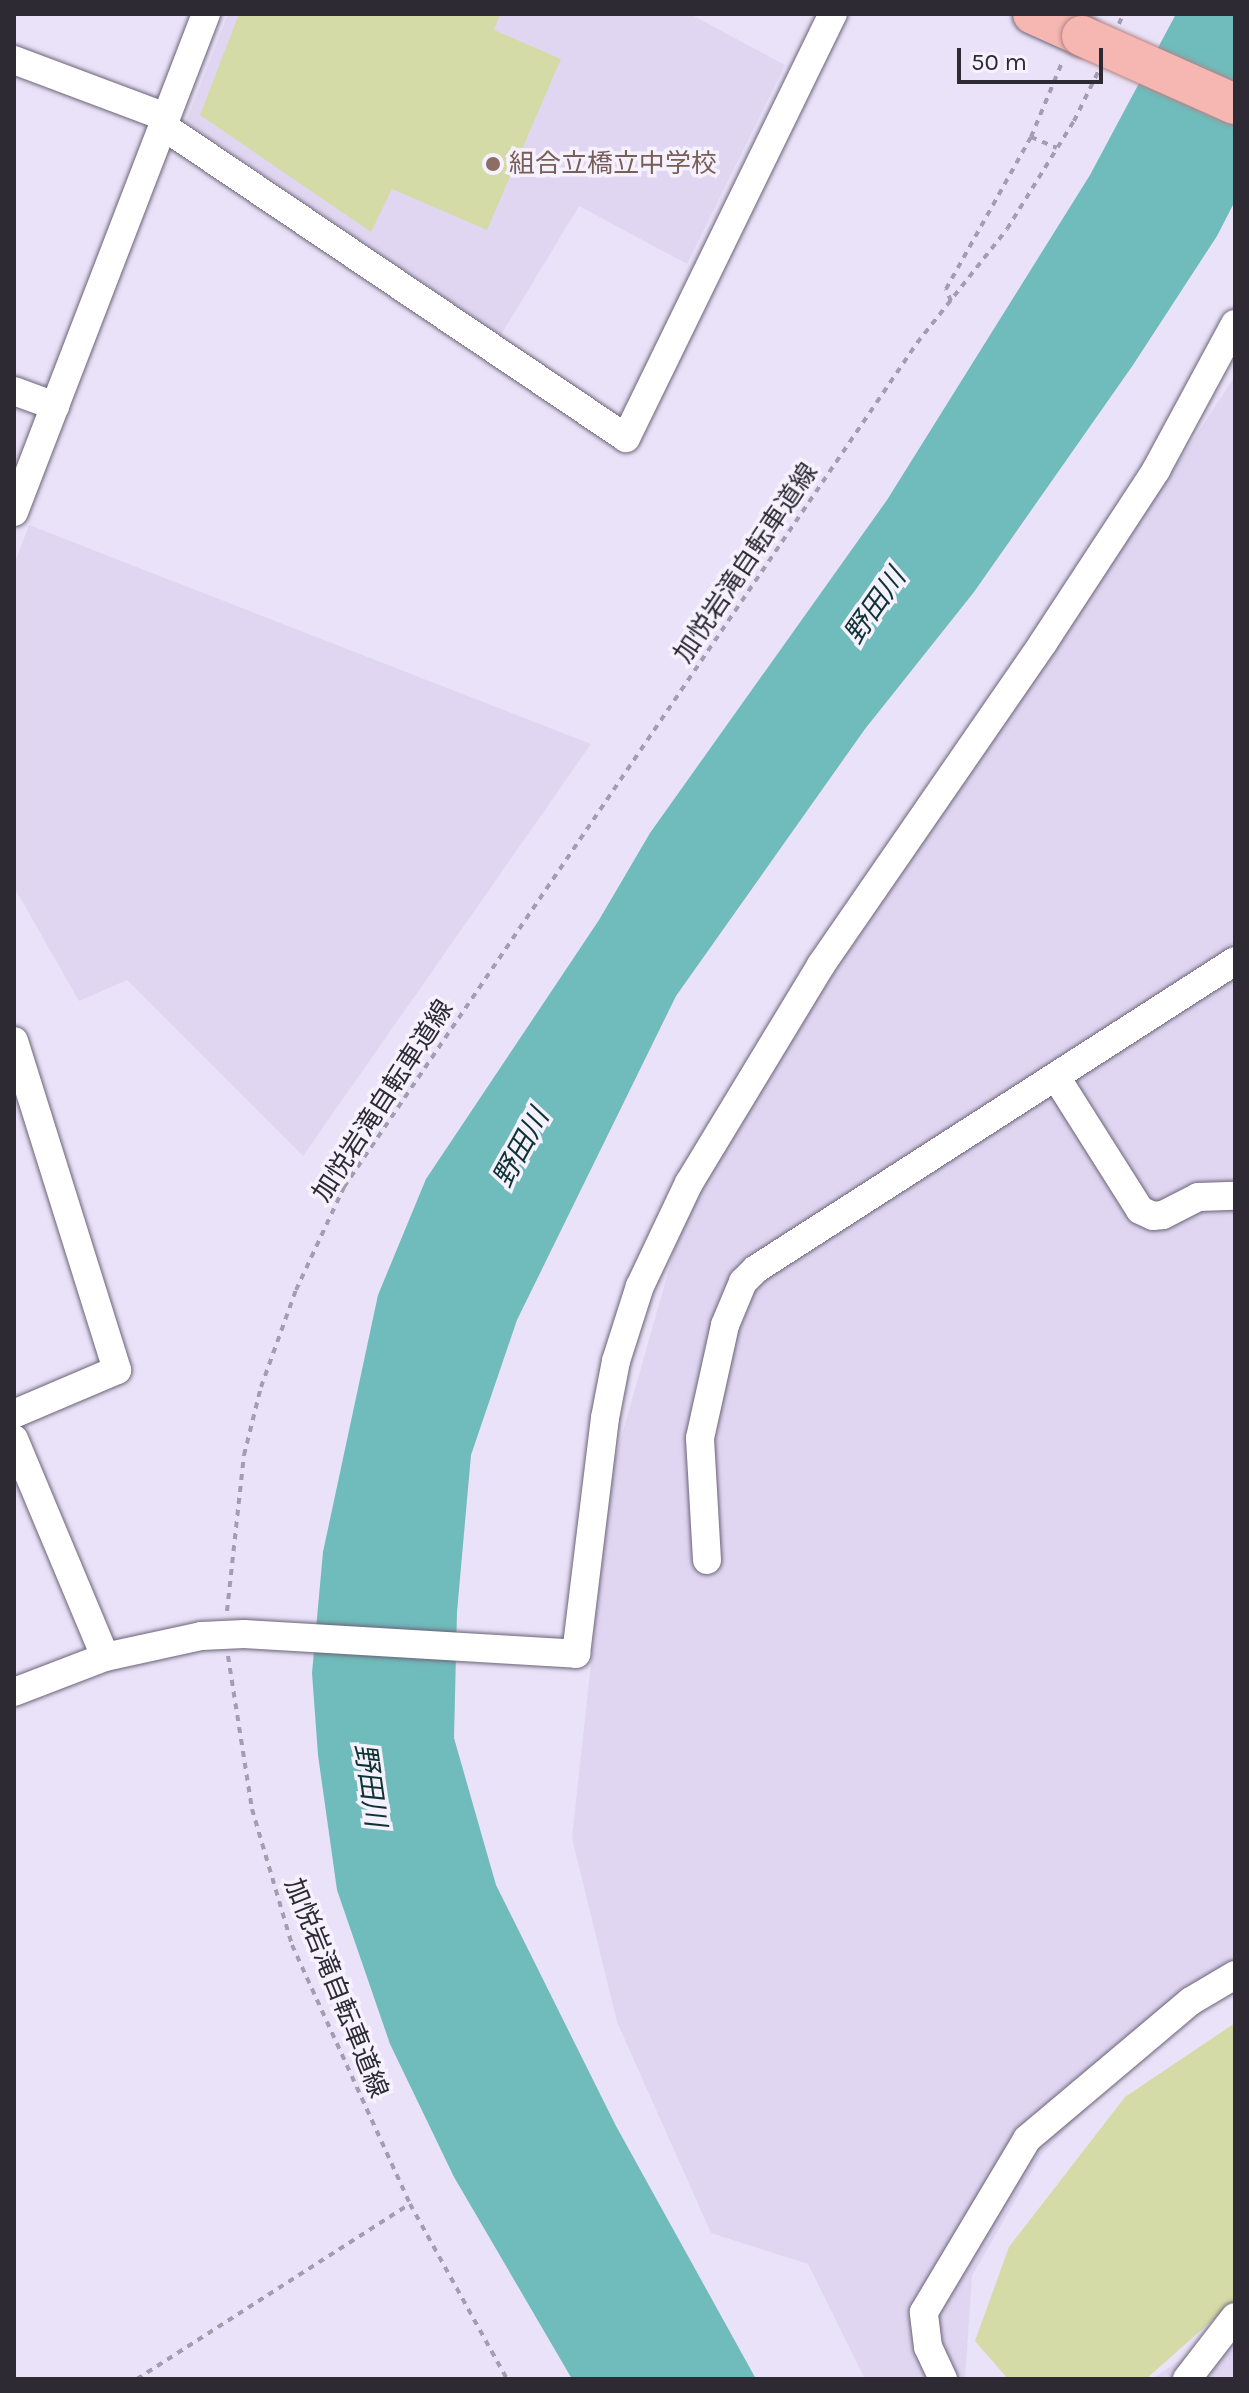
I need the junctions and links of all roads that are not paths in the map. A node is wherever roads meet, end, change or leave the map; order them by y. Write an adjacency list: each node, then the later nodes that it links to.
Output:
1 (206, 14): 6 (street)
2 (833, 14): 6 (street)
3 (1033, 14): 5 (highway, bridge)
4 (14, 60): 6 (street)
5 (1235, 104)
6 (164, 122): 9 (street)
7 (1235, 324): 18 (street)
8 (14, 391): 9 (street)
9 (55, 406): 10 (street)
10 (14, 512)
11 (1235, 961): 13 (street)
12 (14, 1041): 15 (street)
13 (1056, 1077): 14 (street); 17 (street)
14 (1235, 1196)
15 (14, 1414)
16 (14, 1439): 18 (street)
17 (707, 1560)
18 (105, 1657): 19 (street)
19 (14, 1692)
20 (1235, 1975): 22 (street)
21 (1235, 2317): 23 (street)
22 (943, 2379)
23 (1187, 2379)

